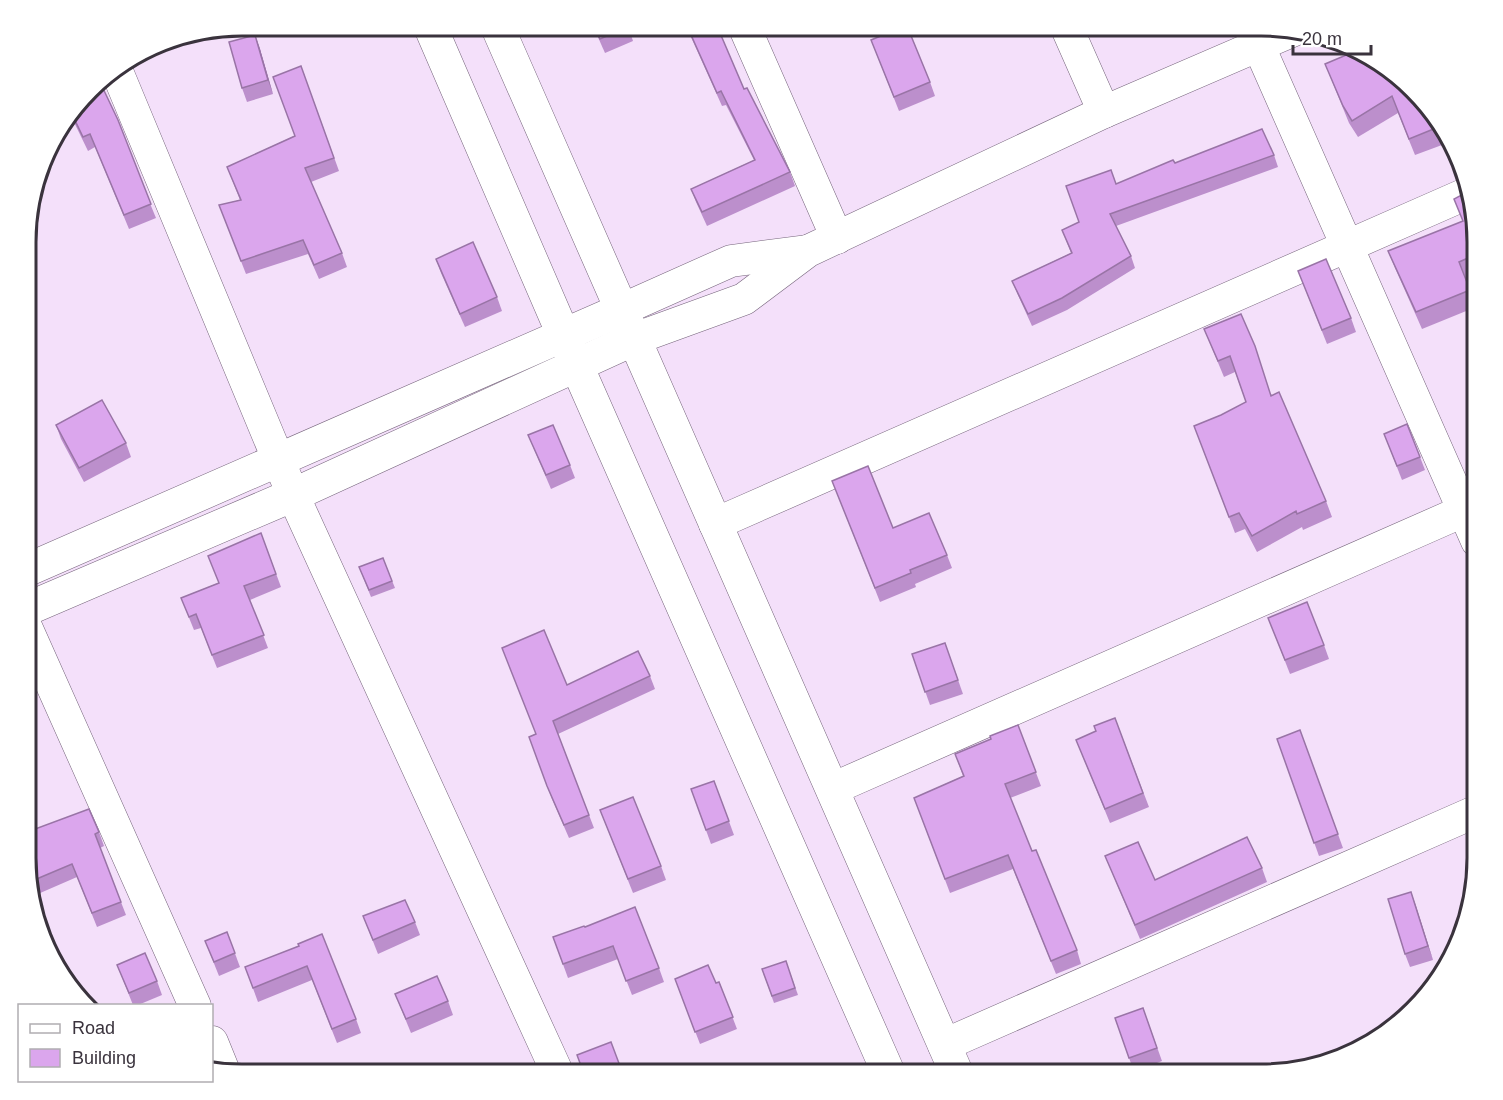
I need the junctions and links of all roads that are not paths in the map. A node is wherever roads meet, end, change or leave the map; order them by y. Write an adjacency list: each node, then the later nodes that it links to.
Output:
1 (434, 36): 12 (street)
2 (500, 36): 11 (street)
3 (748, 36): 9 (street)
4 (1070, 36): 7 (street)
5 (1254, 36): 7 (street); 10 (street)
6 (119, 77): 13 (street)
7 (1104, 112): 9 (street)
8 (1462, 197): 10 (street)
9 (837, 238): 11 (street)
10 (1347, 246): 15 (street); 17 (street)
11 (628, 324): 12 (street); 17 (street)
12 (569, 350): 13 (street); 14 (street); 28 (street)
13 (278, 460): 14 (street); 18 (street)
14 (293, 495): 19 (street); 27 (street)
15 (1467, 502)
16 (1467, 509): 21 (street)
17 (716, 524): 21 (street)
18 (36, 566)
19 (36, 605)
20 (36, 649): 23 (street)
21 (832, 789): 25 (street)
22 (1467, 815): 25 (street)
23 (195, 1004)
24 (213, 1044): 26 (street)
25 (950, 1060)
26 (220, 1063)
27 (553, 1064)
28 (885, 1064)

